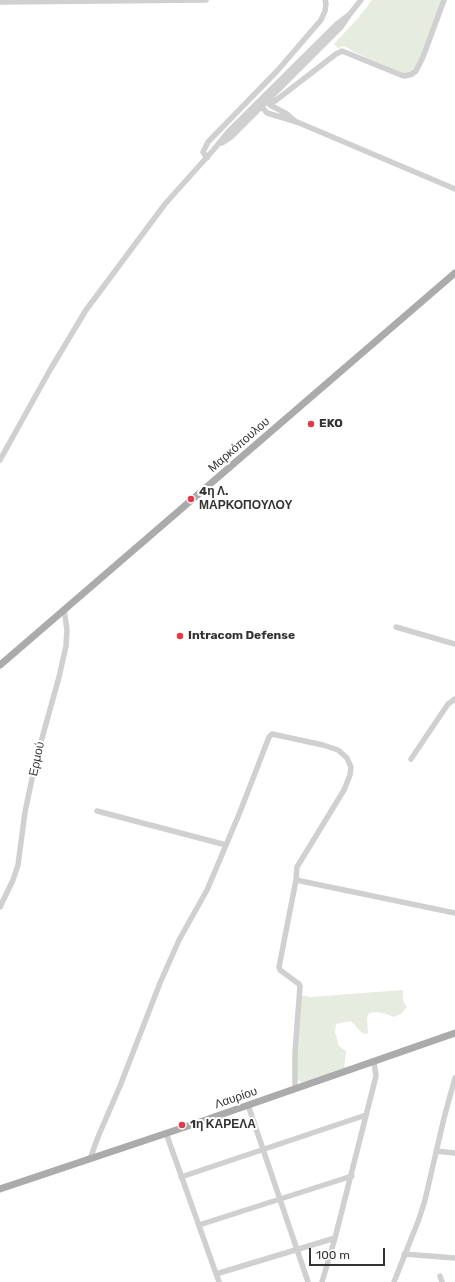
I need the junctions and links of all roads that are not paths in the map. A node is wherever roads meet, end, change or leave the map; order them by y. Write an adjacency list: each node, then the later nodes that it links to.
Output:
1 (206, 0): 5 (street)
2 (325, 0): 9 (street)
3 (361, 0): 6 (street)
4 (444, 0): 6 (street)
5 (0, 2)
6 (265, 99): 7 (street); 8 (street)
7 (259, 105): 8 (street); 9 (street)
8 (297, 122): 10 (street)
9 (207, 158): 12 (street)
10 (455, 189)
11 (455, 273): 13 (main road, Μαρκόπουλου)
12 (0, 460)
13 (64, 609): 16 (main road, Μαρκόπουλου); 22 (street, Ερμού)
14 (396, 627): 15 (street)
15 (455, 644)
16 (0, 665)
17 (455, 699): 18 (street)
18 (411, 759)
19 (96, 811): 20 (street)
20 (226, 845): 21 (street); 34 (street)
21 (296, 880): 23 (street); 27 (street)
22 (0, 907)
23 (455, 913)
24 (455, 1033): 25 (main road, Λαυρίου)
25 (374, 1062): 27 (main road, Λαυρίου); 29 (street)
26 (455, 1078): 32 (street)
27 (295, 1088): 28 (main road, Λαυρίου)
28 (248, 1105): 30 (main road, Λαυρίου); 31 (street)
29 (366, 1115): 31 (street); 36 (street)
30 (166, 1133): 34 (main road, Λαυρίου); 35 (street)
31 (263, 1150): 35 (street); 38 (street)
32 (436, 1151): 33 (street); 42 (street)
33 (455, 1153)
34 (90, 1159): 37 (main road, Λαυρίου)
35 (181, 1176): 39 (street)
36 (352, 1176): 38 (street); 40 (street)
37 (0, 1189)
38 (280, 1200): 39 (street); 41 (street)
39 (199, 1225): 44 (street)
40 (336, 1238): 41 (street); 47 (street)
41 (297, 1250): 44 (street); 46 (street)
42 (404, 1254): 43 (street); 48 (street)
43 (455, 1258)
44 (216, 1274): 45 (street)
45 (219, 1282)
46 (308, 1282)
47 (322, 1282)
48 (394, 1282)

